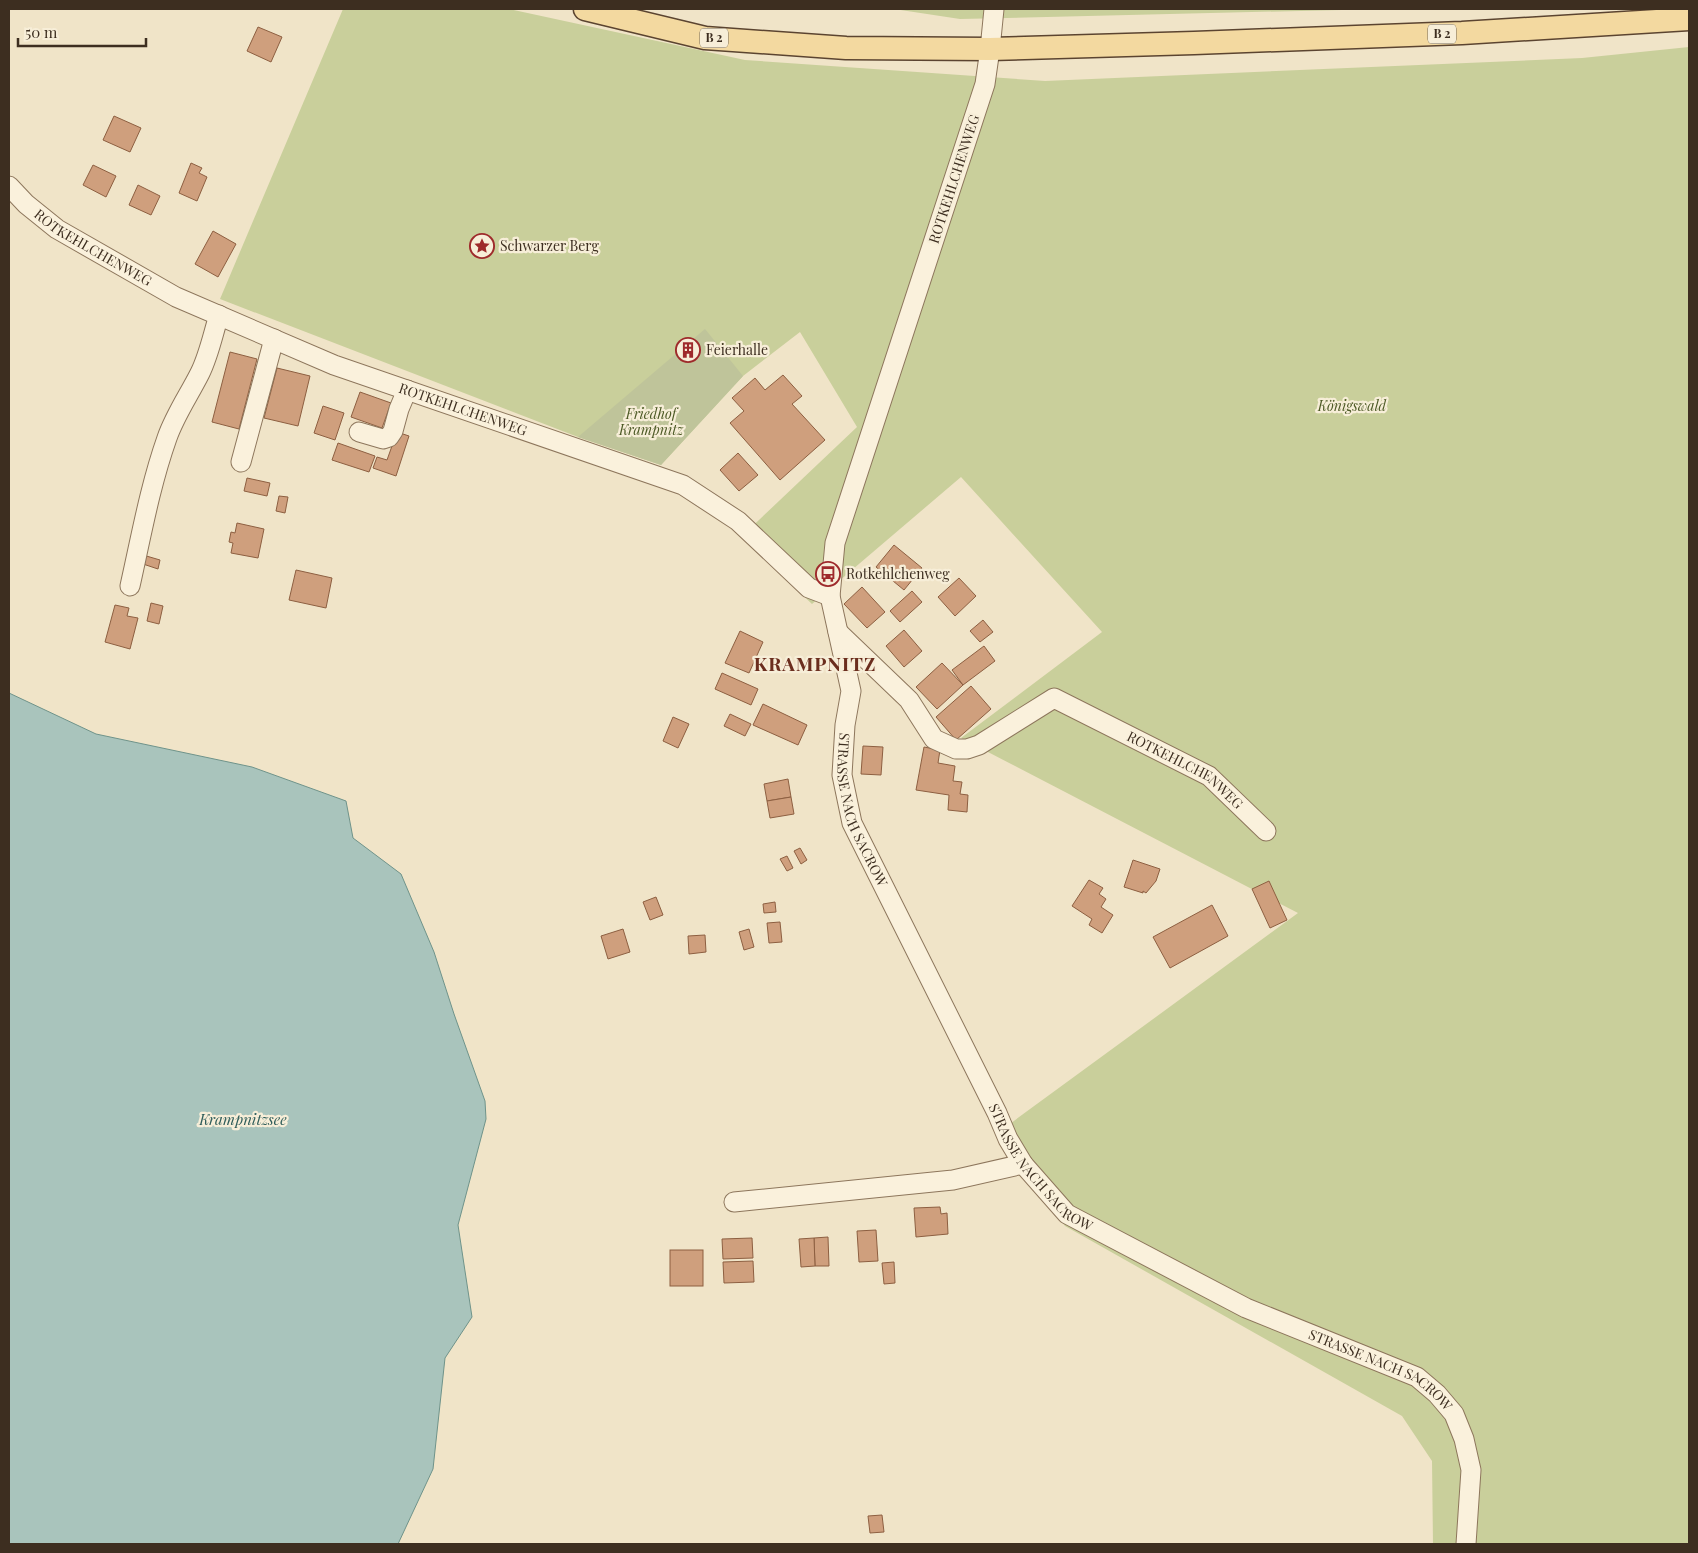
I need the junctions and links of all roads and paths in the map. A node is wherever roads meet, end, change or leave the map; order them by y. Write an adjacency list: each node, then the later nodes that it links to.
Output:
1 (584, 9): 4 (main road, B 2)
2 (994, 9): 4 (street, ROTKEHLCHENWEG)
3 (1689, 19): 4 (main road, B 2)
4 (990, 50): 12 (street, ROTKEHLCHENWEG)
5 (9, 186): 6 (street, ROTKEHLCHENWEG)
6 (219, 315): 7 (street, ROTKEHLCHENWEG); 11 (street)
7 (274, 339): 8 (street, ROTKEHLCHENWEG); 10 (street)
8 (407, 390): 9 (street); 12 (street, ROTKEHLCHENWEG)
9 (359, 432)
10 (241, 462)
11 (130, 586)
12 (830, 596): 13 (street, STRASSE NACH SACROW)
13 (837, 631): 14 (street, ROTKEHLCHENWEG); 15 (street, STRASSE NACH SACROW)
14 (1266, 831)
15 (1023, 1164): 16 (street); 17 (street, STRASSE NACH SACROW)
16 (734, 1202)
17 (1466, 1544)

